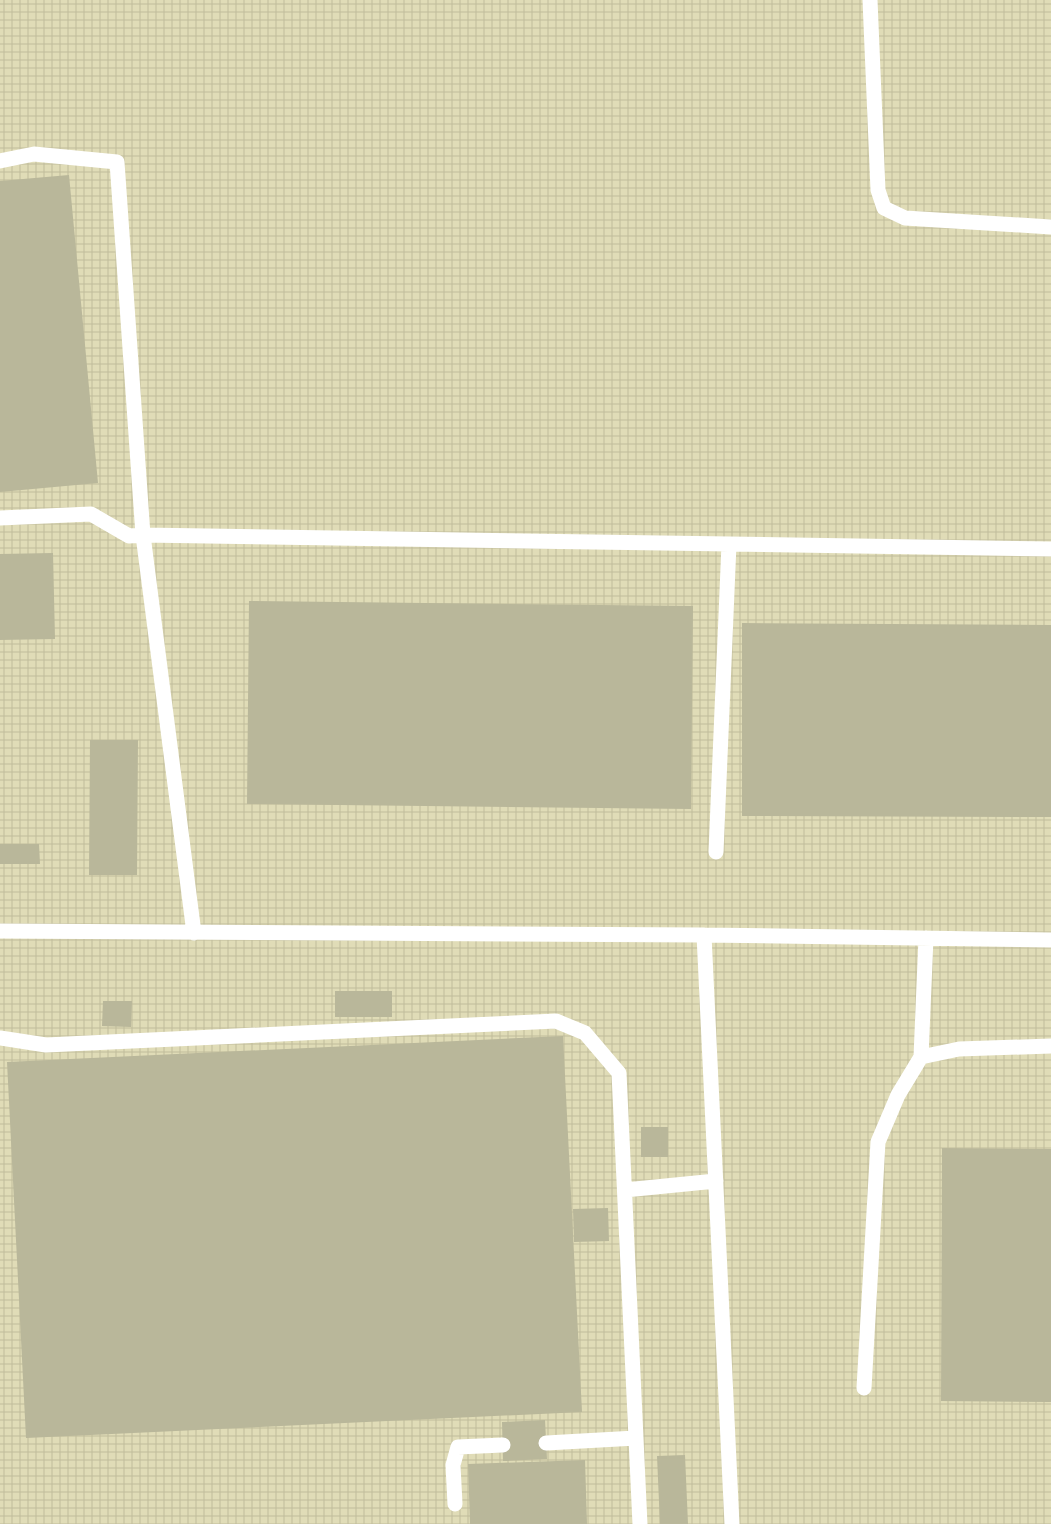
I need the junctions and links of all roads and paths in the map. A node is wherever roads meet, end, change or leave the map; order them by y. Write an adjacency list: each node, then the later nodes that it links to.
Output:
1 (870, 0): 3 (lane)
2 (0, 161): 5 (lane)
3 (1051, 227)
4 (0, 518): 5 (lane)
5 (143, 535): 6 (lane); 10 (lane)
6 (729, 544): 7 (lane); 8 (lane)
7 (1051, 549)
8 (716, 852)
9 (0, 931): 10 (lane)
10 (194, 933): 11 (lane)
11 (704, 936): 12 (lane); 17 (lane)
12 (926, 938): 13 (lane); 16 (lane)
13 (1051, 940)
14 (0, 1038): 18 (lane)
15 (1051, 1046): 16 (lane)
16 (921, 1057): 19 (lane)
17 (716, 1181): 18 (lane); 25 (lane)
18 (625, 1190): 20 (lane)
19 (864, 1388)
20 (636, 1438): 21 (lane); 24 (lane)
21 (546, 1444)
22 (503, 1445): 23 (lane)
23 (455, 1504)
24 (640, 1524)
25 (732, 1524)

